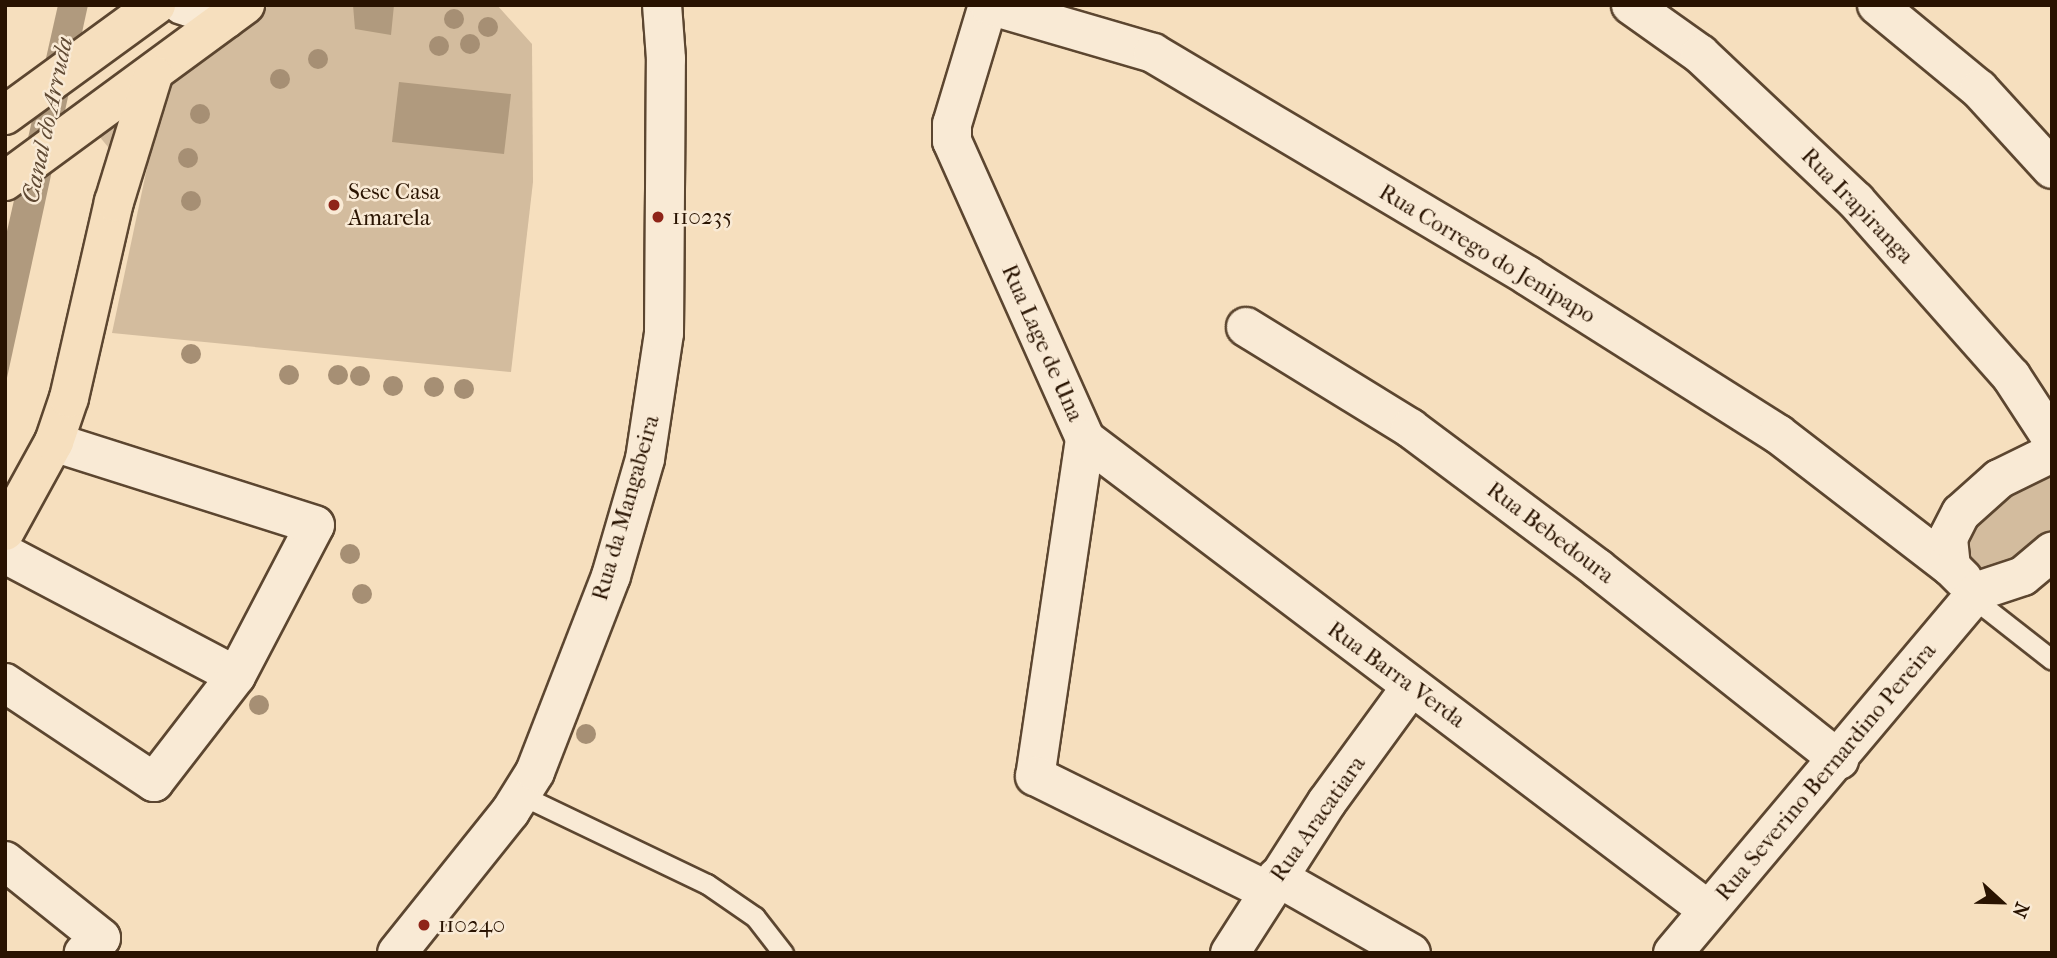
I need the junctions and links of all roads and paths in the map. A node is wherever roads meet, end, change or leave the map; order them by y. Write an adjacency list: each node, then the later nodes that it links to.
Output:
1 (156, 5): 8 (main road)
2 (182, 5): 7 (street)
3 (662, 5): 29 (street, Rua da Mangabeira)
4 (989, 5): 16 (street, Rua Lage de Una); 23 (street, Rua Corrego do Jenipapo)
5 (1631, 5): 17 (street, Rua Irapiranga)
6 (1877, 5): 11 (street)
7 (236, 12): 9 (main road)
8 (113, 26): 10 (main road)
9 (153, 75): 12 (main road); 14 (main road)
10 (5, 113)
11 (2052, 169)
12 (5, 181)
13 (5, 190): 14 (main road)
14 (114, 202): 18 (main road)
15 (1246, 327): 28 (street, Rua Bebedoura)
16 (1085, 439): 27 (street, Rua Barra Verda); 31 (street, Rua Lage de Una)
17 (2052, 439)
18 (54, 442): 20 (main road); 25 (street)
19 (2052, 453): 23 (street)
20 (5, 531)
21 (2052, 552): 23 (street)
22 (5, 554): 25 (street)
23 (1967, 585): 24 (lane); 28 (street, Rua Severino Bernardino Pereira)
24 (2052, 660)
25 (236, 676): 26 (street)
26 (5, 683)
27 (1410, 688): 31 (street, Rua Aracatiara); 32 (street, Rua Barra Verda)
28 (1839, 760): 32 (street, Rua Severino Bernardino Pereira)
29 (521, 794): 34 (street, Rua da Mangabeira); 35 (lane)
30 (5, 861): 33 (street)
31 (1273, 884): 36 (street, Rua Aracatiara); 37 (street)
32 (1708, 910): 38 (street, Rua Severino Bernardino Pereira)
33 (100, 948)
34 (397, 953)
35 (783, 953)
36 (1230, 953)
37 (1411, 953)
38 (1673, 953)

